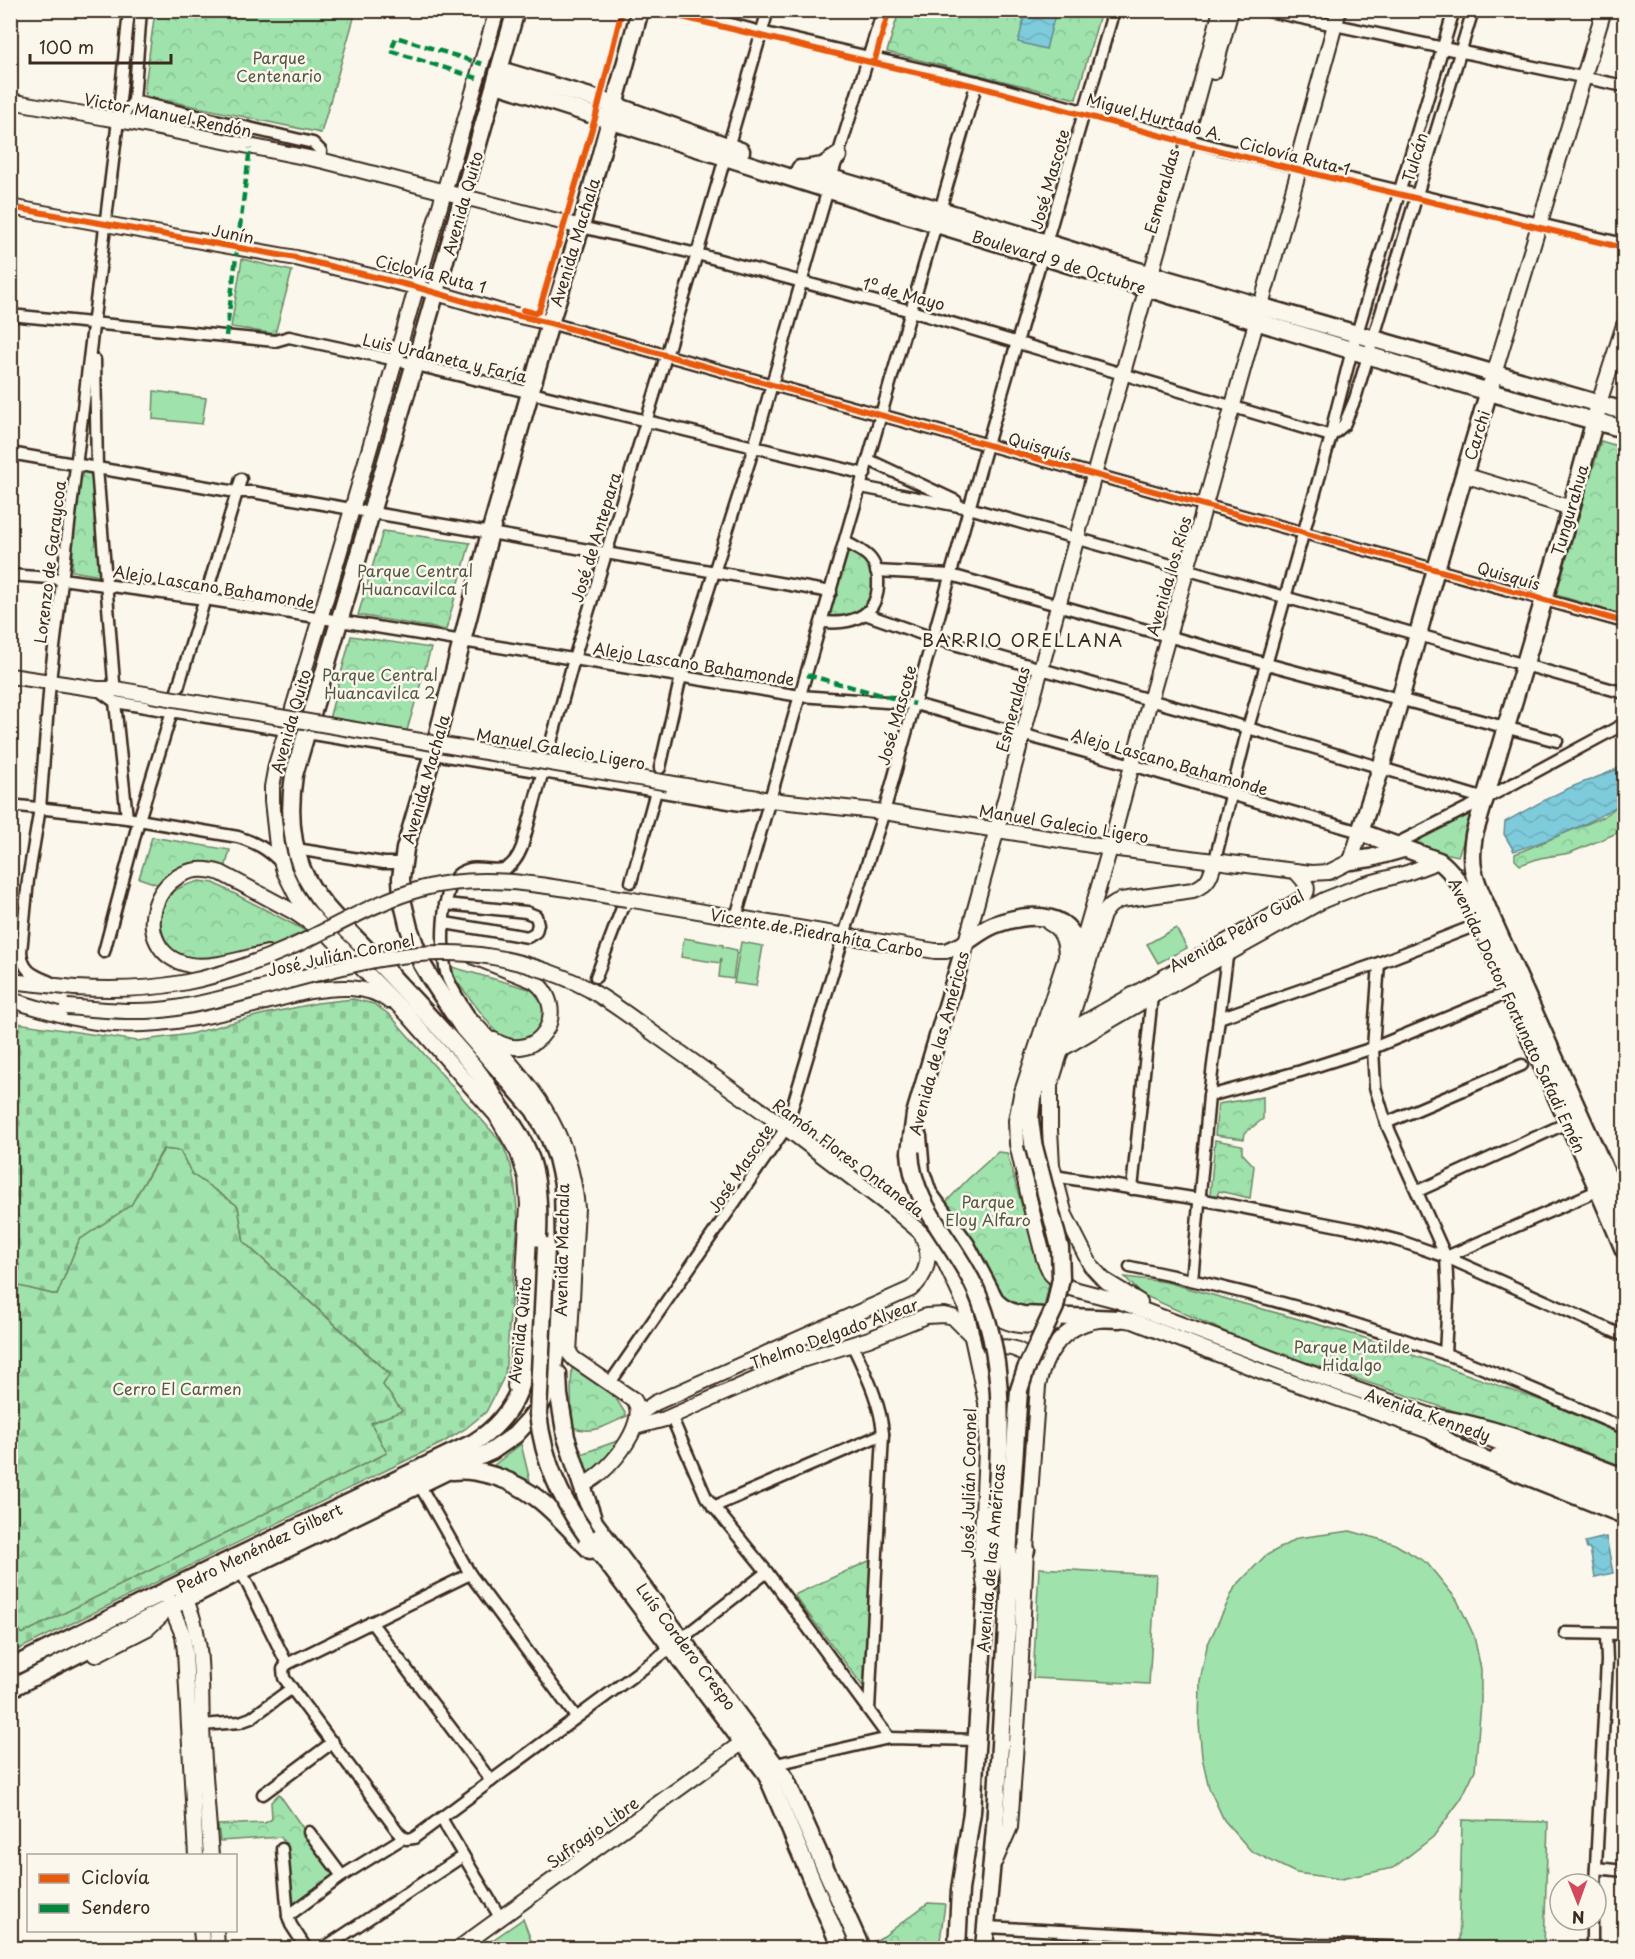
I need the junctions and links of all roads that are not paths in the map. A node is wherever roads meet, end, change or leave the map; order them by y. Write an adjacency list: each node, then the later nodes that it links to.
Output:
1 (129, 10): 31 (street, Lorenzo de Garaycoa)
2 (141, 10): 28 (street)
3 (497, 10): 41 (main road, Avenida Quito)
4 (516, 10): 23 (main road, Avenida Quito)
5 (640, 10): 30 (main road, Avenida Machala)
6 (678, 10): 19 (street, Miguel Hurtado A.)
7 (768, 10): 19 (street, José de Antepara)
8 (883, 10): 22 (street)
9 (1114, 10): 29 (street, José Mascote)
10 (1221, 10): 33 (main road, Esmeraldas)
11 (1231, 10): 33 (main road, Esmeraldas)
12 (1264, 10): 18 (street)
13 (1340, 10): 18 (main road, Avenida los Ríos)
14 (1347, 10): 18 (main road, Avenida los Ríos)
15 (1454, 10): 20 (street, Tulcán)
16 (1473, 10): 21 (street, Tulcán)
17 (1604, 10): 24 (main road, Carchi)
18 (1339, 26): 20 (street); 38 (main road, Avenida los Ríos)
19 (761, 32): 22 (street, Miguel Hurtado A.); 35 (street, José de Antepara)
20 (1442, 48): 21 (street); 42 (street, Tulcán)
21 (1461, 52): 24 (street); 43 (street, Tulcán)
22 (868, 58): 25 (street, Miguel Hurtado A.); 36 (street)
23 (498, 77): 30 (main road, Boulevard 9 de Octubre); 44 (main road, Avenida Quito)
24 (1583, 77): 26 (street); 48 (main road, Carchi)
25 (977, 82): 29 (street, Miguel Hurtado A.); 46 (street)
26 (1624, 86)
27 (10, 101): 31 (main road, Victor Manuel Rendón)
28 (134, 101): 31 (street); 32 (street, Victor Manuel Rendón)
29 (1085, 111): 33 (street, Miguel Hurtado A.); 51 (street, José Mascote)
30 (611, 112): 35 (main road, Boulevard 9 de Octubre); 35 (main road, Boulevard 9 de Octubre); 49 (main road, Avenida Machala)
31 (118, 120): 34 (main road, Victor Manuel Rendón); 47 (street, Lorenzo de Garaycoa)
32 (253, 128): 34 (street); 37 (street, Victor Manuel Rendón)
33 (1190, 140): 38 (street, Miguel Hurtado A.); 53 (main road, Esmeraldas)
34 (250, 148): 37 (main road, Victor Manuel Rendón)
35 (725, 152): 39 (main road, Boulevard 9 de Octubre); 40 (main road, Boulevard 9 de Octubre); 52 (street, José de Antepara)
36 (838, 156): 39 (main road); 40 (street)
37 (320, 160): 41 (main road, Victor Manuel Rendón)
38 (1300, 167): 42 (street, Miguel Hurtado A.); 58 (main road, Avenida los Ríos)
39 (799, 169): 40 (main road, Boulevard 9 de Octubre)
40 (830, 185): 46 (main road, Boulevard 9 de Octubre); 54 (street)
41 (444, 191): 44 (main road, Victor Manuel Rendón); 55 (main road, Avenida Quito)
42 (1399, 191): 43 (street, Miguel Hurtado A.); 64 (street, Tulcán)
43 (1417, 194): 48 (street, Miguel Hurtado A.); 64 (street, Tulcán)
44 (464, 196): 49 (main road, 1º de Mayo); 56 (main road, Avenida Quito)
45 (10, 207): 47 (main road, Junín)
46 (938, 217): 51 (main road, Boulevard 9 de Octubre); 57 (street)
47 (106, 223): 55 (main road, Junín); 61 (street, Lorenzo de Garaycoa)
48 (1539, 224): 50 (street, Miguel Hurtado A.); 69 (main road, Carchi)
49 (580, 227): 52 (street, 1º de Mayo); 60 (main road, Avenida Machala)
50 (1624, 244)
51 (1044, 250): 53 (main road, Boulevard 9 de Octubre); 63 (street, José Mascote)
52 (697, 254): 54 (street, 1º de Mayo); 65 (street, José de Antepara)
53 (1149, 281): 58 (main road, Boulevard 9 de Octubre); 68 (main road, Esmeraldas)
54 (802, 282): 57 (street, 1º de Mayo); 70 (street)
55 (416, 287): 56 (main road, Junín); 66 (main road, Avenida Quito)
56 (442, 295): 60 (main road, Quisquís); 67 (main road, Avenida Quito)
57 (911, 311): 63 (street, 1º de Mayo); 76 (street)
58 (1258, 314): 64 (main road, Boulevard 9 de Octubre); 74 (main road, Avenida los Ríos)
59 (10, 315): 61 (street, Luis Urdaneta y Faría)
60 (550, 323): 65 (street, Quisquís); 71 (main road, Avenida Machala)
61 (94, 324): 66 (street, Luis Urdaneta y Faría); 85 (street, Lorenzo de Garaycoa); 86 (street)
62 (1624, 326): 73 (main road, Tungurahua)
63 (1017, 342): 68 (street, 1º de Mayo); 81 (street, José Mascote)
64 (1362, 345): 69 (main road, Boulevard 9 de Octubre); 72 (main road, Boulevard 9 de Octubre); 80 (street, Tulcán); 80 (street, Tulcán)
65 (665, 355): 70 (street, Quisquís); 77 (street, José de Antepara)
66 (396, 360): 67 (street, Luis Urdaneta y Faría); 96 (main road, Avenida Quito)
67 (414, 365): 71 (street, Luis Urdaneta y Faría); 97 (main road, Avenida Quito)
68 (1122, 374): 74 (street, 1º de Mayo); 88 (main road, Esmeraldas)
69 (1494, 374): 72 (main road, Carchi); 73 (main road, Boulevard 9 de Octubre)
70 (772, 385): 76 (street, Quisquís); 82 (street)
71 (530, 392): 77 (street, Luis Urdaneta y Faría); 98 (main road, Avenida Machala)
72 (1489, 392): 78 (main road, Boulevard 9 de Octubre); 89 (main road, Carchi)
73 (1599, 403): 75 (main road, Boulevard 9 de Octubre); 78 (main road, Tungurahua)
74 (1233, 405): 80 (street, 1º de Mayo); 93 (main road, Avenida los Ríos)
75 (1624, 411)
76 (882, 416): 81 (street, Quisquís); 84 (street)
77 (646, 420): 82 (street, Luis Urdaneta y Faría); 102 (street, José de Antepara)
78 (1594, 421): 79 (main road, Boulevard 9 de Octubre); 95 (main road, Tungurahua)
79 (1624, 429)
80 (1331, 436): 99 (street, Tulcán)
81 (987, 445): 88 (street, Quisquís); 94 (street, José Mascote)
82 (754, 447): 87 (street, Luis Urdaneta y Faría); 106 (street)
83 (10, 453): 85 (street)
84 (869, 460): 87 (street); 94 (street)
85 (76, 466): 86 (street); 109 (street, Lorenzo de Garaycoa)
86 (97, 468): 92 (street); 110 (street)
87 (865, 474): 91 (street)
88 (1094, 475): 93 (street, Quisquís); 100 (main road, Esmeraldas)
89 (1464, 475): 95 (main road); 103 (main road, Carchi)
90 (241, 479): 92 (street)
91 (861, 487): 94 (street); 101 (street)
92 (236, 492): 96 (street); 113 (street)
93 (1205, 506): 99 (street, Quisquís); 104 (main road, Avenida los Ríos)
94 (969, 508): 100 (street); 108 (street, José Mascote)
95 (1571, 508): 114 (main road, Tungurahua)
96 (352, 509): 97 (street); 117 (main road, Avenida Quito)
97 (372, 512): 98 (street); 118 (main road, Avenida Quito)
98 (490, 533): 102 (street); 124 (main road, Avenida Machala)
99 (1304, 533): 103 (street, Quisquís); 112 (street, Tulcán)
100 (1076, 539): 104 (street); 115 (main road, Esmeraldas)
101 (846, 542): 105 (street); 111 (street)
102 (607, 553): 106 (street); 125 (street, José de Antepara)
103 (1436, 569): 114 (street, Quisquís); 121 (main road, Carchi)
104 (1187, 570): 112 (street); 122 (main road, Avenida los Ríos)
105 (876, 571): 108 (street); 116 (street)
106 (715, 572): 111 (street); 130 (street)
107 (10, 575): 109 (street, Alejo Lascano Bahamonde)
108 (951, 575): 115 (street); 123 (street, José Mascote)
109 (62, 579): 110 (street, Alejo Lascano Bahamonde); 131 (street, Lorenzo de Garaycoa)
110 (106, 585): 113 (street, Alejo Lascano Bahamonde); 132 (street)
111 (831, 592): 119 (street)
112 (1286, 598): 121 (street); 126 (street, Tulcán)
113 (205, 599): 117 (street, Alejo Lascano Bahamonde); 134 (street)
114 (1543, 599): 120 (street, Quisquís); 127 (main road, Tungurahua)
115 (1058, 605): 122 (street); 128 (main road, Esmeraldas)
116 (864, 614): 119 (street); 123 (street)
117 (320, 618): 118 (street, Alejo Lascano Bahamonde); 145 (main road, Avenida Quito)
118 (340, 621): 124 (street, Alejo Lascano Bahamonde); 146 (main road, Avenida Quito)
119 (822, 622): 136 (street)
120 (1624, 622)
121 (1419, 635): 127 (street); 137 (main road, Carchi)
122 (1168, 636): 126 (street); 138 (main road, Avenida los Ríos)
123 (933, 639): 128 (street); 140 (street, José Mascote)
124 (463, 641): 125 (street, Alejo Lascano Bahamonde); 149 (main road, Avenida Machala)
125 (574, 659): 130 (street, Alejo Lascano Bahamonde); 153 (street, José de Antepara)
126 (1267, 664): 137 (street); 144 (street, Tulcán)
127 (1524, 665): 135 (street); 143 (main road, Tungurahua)
128 (1041, 669): 138 (street); 147 (main road, Esmeraldas)
129 (10, 676): 131 (main road, Manuel Galecio Ligero)
130 (681, 676): 136 (street, Alejo Lascano Bahamonde); 151 (street)
131 (50, 681): 133 (main road, Manuel Galecio Ligero); 159 (street, Lorenzo de Garaycoa)
132 (114, 682)
133 (97, 689): 139 (street, Manuel Galecio Ligero); 157 (main road, Manuel Galecio Ligero, bridge)
134 (177, 691)
135 (1624, 693)
136 (800, 696): 140 (street, Alejo Lascano Bahamonde); 157 (street)
137 (1400, 700): 143 (street); 152 (main road, Carchi)
138 (1150, 701): 144 (street); 150 (main road, Avenida los Ríos)
139 (115, 702): 141 (street, Manuel Galecio Ligero); 161 (street)
140 (915, 704): 147 (street, Alejo Lascano Bahamonde); 160 (street, José Mascote)
141 (172, 711): 145 (street, Manuel Galecio Ligero); 161 (street)
142 (1624, 724): 156 (street)
143 (1506, 728): 148 (street); 156 (main road, Tungurahua)
144 (1248, 729): 152 (street); 155 (street, Tulcán)
145 (286, 730): 170 (main road, Avenida Quito)
146 (307, 733): 149 (street, Manuel Galecio Ligero); 166 (main road, Avenida Quito)
147 (1022, 735): 150 (street, Alejo Lascano Bahamonde); 162 (main road, Esmeraldas)
148 (1557, 741)
149 (433, 753): 153 (street, Manuel Galecio Ligero); 171 (main road, Avenida Machala)
150 (1132, 765): 155 (street, Alejo Lascano Bahamonde); 165 (main road, Avenida los Ríos)
151 (660, 768)
152 (1381, 768): 156 (street); 163 (main road, Carchi)
153 (543, 771): 154 (street, Manuel Galecio Ligero); 175 (street, José de Antepara)
154 (656, 791): 157 (street, Manuel Galecio Ligero); 173 (street)
155 (1232, 795): 163 (street, Alejo Lascano Bahamonde); 167 (street, Tulcán)
156 (1485, 799): 164 (street); 219 (main road, Avenida Doctor Fortunato Safadi Emén)
157 (770, 800): 160 (main road, Manuel Galecio Ligero); 177 (street)
158 (10, 805): 159 (street)
159 (39, 808): 161 (street); 193 (street, Lorenzo de Garaycoa)
160 (884, 812): 162 (main road, Manuel Galecio Ligero); 182 (street, José Mascote)
161 (133, 819): 170 (street); 187 (street)
162 (996, 829): 165 (main road, Manuel Galecio Ligero); 184 (main road, Esmeraldas)
163 (1360, 832): 164 (main road, Avenida Doctor Fortunato Safadi Emén); 168 (main road, Carchi)
164 (1398, 847): 168 (main road); 169 (main road, Avenida Doctor Fortunato Safadi Emén)
165 (1110, 848): 167 (main road, Manuel Galecio Ligero); 190 (main road, Avenida los Ríos)
166 (296, 849): 171 (street); 207 (main road, Avenida Quito)
167 (1215, 860): 172 (main road, Manuel Galecio Ligero); 198 (main road)
168 (1351, 861): 172 (main road, Manuel Galecio Ligero)
169 (1439, 861): 180 (main road, Avenida Doctor Fortunato Safadi Emén); 185 (main road, Avenida Pedro Gual)
170 (281, 863): 183 (main road, Avenida Quito)
171 (403, 863): 195 (main road, Avenida Machala)
172 (1295, 871): 185 (main road, Avenida Pedro Gual)
173 (631, 882)
174 (629, 899): 177 (main road, Vicente de Piedrahíta Carbo); 186 (main road, José Julián Coronel, bridge); 191 (street)
175 (445, 904): 176 (street); 179 (street, José de Antepara)
176 (471, 906): 181 (street); 181 (street)
177 (736, 917): 182 (main road, Vicente de Piedrahíta Carbo)
178 (1027, 918): 184 (main road, Vicente de Piedrahíta Carbo); 190 (main road); 226 (main road, Vicente de Piedrahíta Carbo)
179 (445, 923): 181 (street); 201 (street, José de Antepara)
180 (1479, 924): 189 (street); 194 (main road, Avenida Doctor Fortunato Safadi Emén)
181 (470, 927)
182 (844, 935): 184 (main road, Vicente de Piedrahíta Carbo); 213 (street, José Mascote)
183 (333, 939): 186 (main road, bridge); 199 (main road, Avenida Quito)
184 (966, 942): 210 (main road, Avenida de las Américas)
185 (1228, 947): 196 (main road, Avenida Pedro Gual); 200 (street); 202 (main road, Avenida Pedro Gual)
186 (286, 949): 193 (main road, José Julián Coronel, bridge)
187 (104, 952)
188 (464, 953): 197 (main road, José Julián Coronel, bridge); 201 (main road, bridge); 203 (main road, José Julián Coronel, bridge)
189 (1379, 963): 200 (street); 204 (street)
190 (1075, 967): 198 (main road); 208 (main road, Avenida de las Américas)
191 (596, 977)
192 (10, 981): 193 (main road, José Julián Coronel)
193 (67, 987)
194 (1509, 992): 204 (street); 211 (main road, Avenida Doctor Fortunato Safadi Emén)
195 (442, 995): 201 (main road); 228 (main road, Avenida Machala)
196 (1152, 996): 205 (main road, Avenida Pedro Gual); 215 (street)
197 (10, 999): 199 (main road)
198 (1072, 1014): 202 (main road)
199 (408, 1015): 237 (main road, Avenida Quito)
200 (1219, 1018): 209 (street)
201 (474, 1023): 234 (main road, Avenida Machala)
202 (1066, 1033): 205 (main road)
203 (660, 1038): 213 (main road, Ramón Flores Ontaneda)
204 (1373, 1048): 209 (street); 212 (street)
205 (1059, 1054): 208 (main road); 214 (main road)
206 (1522, 1065): 212 (street)
207 (479, 1073): 237 (main road, Avenida Quito); 256 (main road, Luís Cordero Crespo, bridge)
208 (1038, 1080): 248 (main road, Avenida de las Américas, bridge)
209 (1209, 1096): 218 (street)
210 (915, 1114): 227 (main road); 248 (main road, Avenida de las Américas, bridge)
211 (1569, 1122): 216 (main road, Avenida Doctor Fortunato Safadi Emén); 217 (street)
212 (1386, 1123): 217 (street)
213 (786, 1128): 220 (main road, Ramón Flores Ontaneda); 234 (street, José Mascote)
214 (1054, 1176): 215 (street); 226 (main road)
215 (1132, 1189): 218 (street)
216 (1599, 1190): 221 (main road, Avenida Doctor Fortunato Safadi Emén); 222 (street)
217 (1418, 1191): 222 (street)
218 (1199, 1199): 222 (street); 224 (street)
219 (1624, 1213)
220 (919, 1231): 225 (main road, Ramón Flores Ontaneda); 238 (main road, Thelmo Delgado Alvear)
221 (1624, 1250)
222 (1446, 1257): 229 (street); 232 (street)
223 (1130, 1267): 224 (street)
224 (1192, 1280): 232 (street)
225 (960, 1290): 227 (main road); 230 (main road, Ramón Flores Ontaneda)
226 (1162, 1317): 239 (main road, Avenida Kennedy)
227 (1111, 1319): 235 (main road); 239 (main road, Avenida Kennedy)
228 (559, 1332): 243 (main road, Avenida Machala); 246 (main road, Luís Cordero Crespo)
229 (1624, 1336)
230 (973, 1338): 231 (main road, Thelmo Delgado Alvear); 233 (main road, José Julián Coronel)
231 (852, 1344): 236 (main road, Thelmo Delgado Alvear); 241 (street)
232 (1445, 1354): 240 (street)
233 (982, 1377): 235 (main road); 257 (main road, José Julián Coronel)
234 (610, 1383): 238 (main road, Avenida Machala)
235 (1038, 1386): 252 (main road, Avenida de las Américas)
236 (671, 1416): 238 (main road, Thelmo Delgado Alvear); 249 (street)
237 (502, 1419): 258 (main road, Pedro Menéndez Gilbert)
238 (637, 1420): 246 (main road)
239 (1436, 1425): 242 (main road, Avenida Kennedy); 244 (main road); 251 (main road)
240 (1624, 1428)
241 (883, 1434): 249 (street); 270 (street)
242 (1521, 1458): 244 (main road, Avenida Kennedy); 247 (main road, Avenida Kennedy)
243 (445, 1472): 245 (main road, Pedro Menéndez Gilbert); 250 (main road)
244 (1624, 1480)
245 (419, 1484): 253 (main road, Pedro Menéndez Gilbert); 255 (street)
246 (581, 1485): 250 (main road); 264 (main road, Luís Cordero Crespo)
247 (1624, 1503)
248 (1004, 1506): 257 (main road, Avenida de las Américas); 259 (main road, Avenida de las Américas)
249 (713, 1507): 254 (street)
250 (552, 1510): 256 (main road)
251 (1624, 1515)
252 (1026, 1550): 259 (main road); 277 (main road, Avenida de las Américas)
253 (241, 1571): 258 (main road, Pedro Menéndez Gilbert); 265 (street)
254 (767, 1572): 264 (street); 270 (street)
255 (470, 1574): 260 (street); 271 (street)
256 (626, 1589): 264 (main road)
257 (986, 1593): 274 (main road, Avenida de las Américas)
258 (175, 1596): 266 (main road, Pedro Menéndez Gilbert); 268 (main road, Pedro Menéndez Gilbert); 269 (main road, Pedro Menéndez Gilbert); 272 (main road); 285 (main road)
259 (1009, 1596): 277 (main road, Avenida de las Américas)
260 (371, 1622): 265 (street); 279 (street)
261 (1565, 1633): 263 (street)
262 (1624, 1634): 263 (street)
263 (1606, 1635): 288 (street)
264 (676, 1643): 271 (street); 276 (main road); 278 (main road, Luís Cordero Crespo)
265 (287, 1664): 267 (street)
266 (10, 1668)
267 (292, 1688): 272 (street); 275 (street)
268 (10, 1689)
269 (10, 1697)
270 (869, 1710): 273 (street)
271 (576, 1717): 279 (street)
272 (202, 1725): 286 (main road)
273 (889, 1738): 274 (street); 278 (street)
274 (977, 1740): 308 (main road, Avenida de las Américas)
275 (333, 1742): 280 (street); 283 (street)
276 (743, 1742): 293 (main road, Sufragio Libre); 306 (main road)
277 (1007, 1754): 294 (main road, Avenida de las Américas)
278 (776, 1764): 307 (main road, Luís Cordero Crespo)
279 (491, 1781): 281 (street)
280 (263, 1794)
281 (441, 1818): 283 (street); 287 (street)
282 (309, 1832): 291 (street)
283 (404, 1838): 291 (street)
284 (282, 1849): 292 (street)
285 (196, 1854)
286 (211, 1854)
287 (463, 1856): 293 (street); 304 (street)
288 (1596, 1868): 289 (street); 290 (street)
289 (1624, 1871)
290 (1596, 1872)
291 (342, 1876): 292 (street)
292 (288, 1916): 303 (street)
293 (501, 1919): 305 (main road, Sufragio Libre)
294 (986, 1926): 298 (street); 309 (main road, Avenida de las Américas)
295 (201, 1932): 301 (main road)
296 (216, 1932): 302 (main road)
297 (1592, 1932): 300 (street)
298 (1250, 1945): 299 (street)
299 (1319, 1947): 310 (street)
300 (1591, 1947)
301 (202, 1948)
302 (217, 1948)
303 (306, 1948)
304 (324, 1948)
305 (459, 1948)
306 (841, 1948)
307 (861, 1948)
308 (957, 1948)
309 (984, 1948)
310 (1427, 1948)

